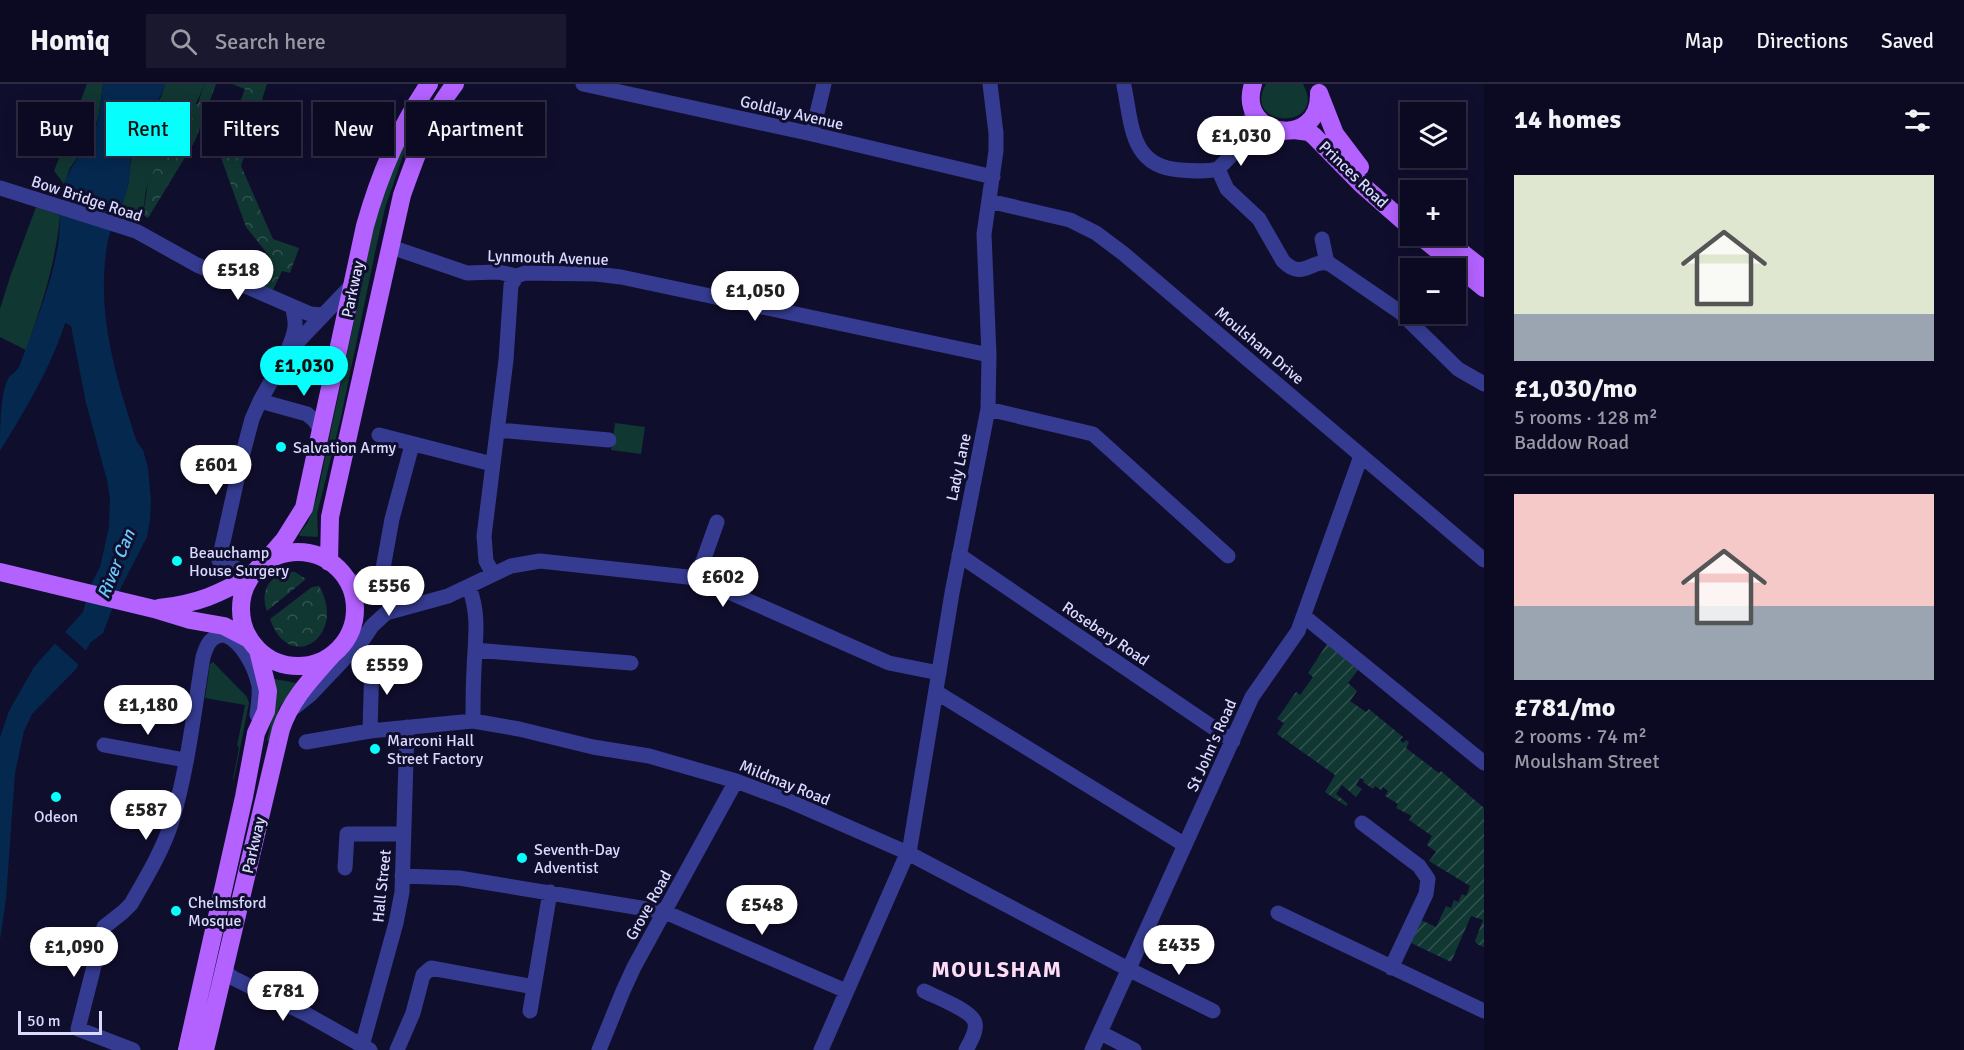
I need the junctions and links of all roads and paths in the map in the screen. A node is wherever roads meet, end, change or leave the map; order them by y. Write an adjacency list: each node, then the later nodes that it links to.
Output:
1 (429, 84): 27 (main road, Parkway)
2 (455, 84): 23 (main road, Parkway)
3 (583, 84): 12 (street, Goldlay Avenue)
4 (824, 84): 12 (street)
5 (990, 84): 15 (street, Lady Lane)
6 (1236, 84): 10 (main road)
7 (1253, 84): 10 (main road)
8 (1124, 86): 14 (street)
9 (1318, 89): 11 (main road); 18 (main road, Princes Road)
10 (1252, 107): 11 (main road, Princes Road); 13 (street)
11 (1290, 131): 13 (street); 19 (main road, Princes Road)
12 (812, 134): 15 (street, Goldlay Avenue)
13 (1242, 144): 14 (street)
14 (1218, 169): 24 (street)
15 (993, 177): 17 (street, Lady Lane)
16 (2, 189): 29 (street, Bow Bridge Road)
17 (988, 201): 32 (street, Lady Lane); 41 (street, Moulsham Drive)
18 (1400, 203)
19 (1400, 218)
20 (1322, 239): 24 (street)
21 (1432, 246): 28 (main road)
22 (1454, 246): 25 (main road)
23 (391, 248): 26 (street, Lynmouth Avenue); 48 (main road, Parkway)
24 (1328, 263): 33 (street)
25 (1484, 270)
26 (517, 276): 32 (street, Lynmouth Avenue); 36 (street)
27 (352, 285): 30 (street); 37 (main road, Parkway)
28 (1484, 288)
29 (292, 306): 30 (street, Bow Bridge Road); 31 (street)
30 (323, 315): 31 (street)
31 (287, 353): 34 (street)
32 (989, 355): 35 (street, Lady Lane)
33 (1484, 384)
34 (260, 402): 37 (street); 47 (street)
35 (988, 409): 44 (street, Lady Lane); 45 (street)
36 (498, 430): 39 (street); 42 (street)
37 (322, 431): 49 (main road, Parkway)
38 (379, 435): 40 (street)
39 (609, 440)
40 (412, 445): 42 (street); 51 (street)
41 (1361, 456): 46 (street, Moulsham Drive); 58 (street, St John's Road)
42 (492, 464): 52 (street)
43 (717, 522): 54 (street)
44 (959, 555): 64 (street, Lady Lane); 71 (street, Rosebery Road)
45 (1228, 556)
46 (1484, 560)
47 (232, 561)
48 (329, 562): 49 (main road); 53 (main road)
49 (258, 569): 57 (main road); 59 (main road)
50 (0, 572): 57 (main road)
51 (382, 574)
52 (493, 574): 54 (street); 55 (street)
53 (343, 575): 56 (street); 61 (main road)
54 (697, 578): 64 (street)
55 (469, 587): 56 (street); 60 (street)
56 (424, 604): 66 (street)
57 (154, 609): 59 (main road)
58 (1305, 617): 71 (street, St John's Road); 75 (street)
59 (254, 644): 61 (main road); 70 (main road, Parkway)
60 (475, 650): 63 (street); 67 (street)
61 (333, 654): 66 (main road, Parkway)
62 (372, 661): 69 (street)
63 (631, 663)
64 (939, 673): 65 (street, Lady Lane)
65 (936, 692): 79 (street); 80 (street, Lady Lane)
66 (284, 720): 86 (main road, Parkway)
67 (473, 721): 68 (street, Mildmay Road); 76 (street, Mildmay Road)
68 (407, 727): 69 (street, Mildmay Road); 78 (street, Hall Street)
69 (370, 731): 72 (street, Mildmay Road)
70 (256, 733): 74 (street, Parkway); 98 (main road, Parkway)
71 (1233, 741): 79 (street, St John's Road)
72 (306, 742)
73 (104, 745): 74 (street)
74 (186, 760): 97 (street)
75 (1484, 763)
76 (736, 781): 80 (street, Mildmay Road); 84 (street, Grove Road)
77 (1362, 823): 87 (street)
78 (404, 834): 81 (street); 82 (street, Hall Street)
79 (1185, 845): 88 (street, St John's Road)
80 (908, 853): 88 (street, Mildmay Road); 90 (street, Lady Lane)
81 (345, 868)
82 (402, 876): 83 (street); 96 (street, Hall Street)
83 (550, 892): 84 (street); 89 (street)
84 (665, 912): 90 (street); 101 (street, Grove Road)
85 (1278, 913): 87 (street)
86 (224, 966): 96 (street); 99 (main road, Parkway)
87 (1391, 968): 94 (street)
88 (1130, 970): 93 (street, Mildmay Road); 95 (street, St John's Road)
89 (534, 987): 92 (street); 100 (street)
90 (846, 991): 102 (street, Lady Lane)
91 (924, 991): 103 (street)
92 (530, 1011)
93 (1213, 1011)
94 (1484, 1011)
95 (1101, 1033): 104 (street, St John's Road); 105 (street)
96 (366, 1048)
97 (133, 1050)
98 (187, 1050)
99 (205, 1050)
100 (397, 1050)
101 (599, 1050)
102 (821, 1050)
103 (966, 1050)
104 (1092, 1050)
105 (1134, 1050)

